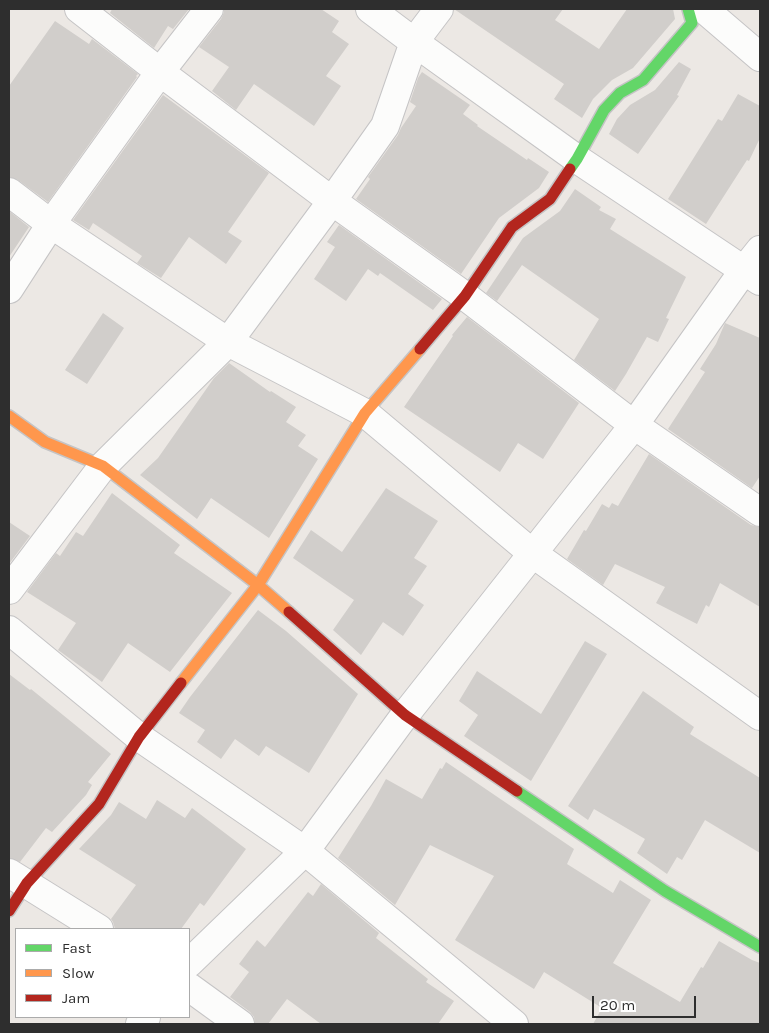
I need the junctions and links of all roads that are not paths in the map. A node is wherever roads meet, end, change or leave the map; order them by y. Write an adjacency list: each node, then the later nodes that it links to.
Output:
1 (79, 9): 9 (street)
2 (209, 9): 9 (street)
3 (370, 9): 7 (street)
4 (439, 9): 7 (street)
5 (688, 9): 10 (street)
6 (704, 9): 8 (street)
7 (414, 42): 10 (street); 12 (street)
8 (760, 56)
9 (160, 72): 12 (street); 13 (street)
10 (577, 159): 14 (street); 16 (street)
11 (9, 192): 13 (street)
12 (332, 201): 16 (street); 17 (street)
13 (51, 224): 15 (street); 17 (street)
14 (755, 267): 20 (street)
15 (9, 289)
16 (465, 296): 18 (street); 20 (street)
17 (228, 342): 18 (street); 21 (street)
18 (365, 413): 23 (street); 24 (street)
19 (9, 416): 21 (street)
20 (634, 424): 22 (street); 23 (street)
21 (103, 466): 24 (street); 25 (street)
22 (760, 512)
23 (532, 553): 27 (street); 28 (street)
24 (258, 585): 27 (street); 29 (street)
25 (9, 590)
26 (9, 630): 29 (street)
27 (405, 715): 30 (street); 34 (street)
28 (760, 716)
29 (139, 737): 30 (street); 31 (street)
30 (305, 851): 35 (street); 38 (street)
31 (18, 878): 32 (street); 33 (street)
32 (9, 911)
33 (97, 928)
34 (760, 946)
35 (190, 962)
36 (190, 988): 37 (street)
37 (240, 1024)
38 (514, 1024)

